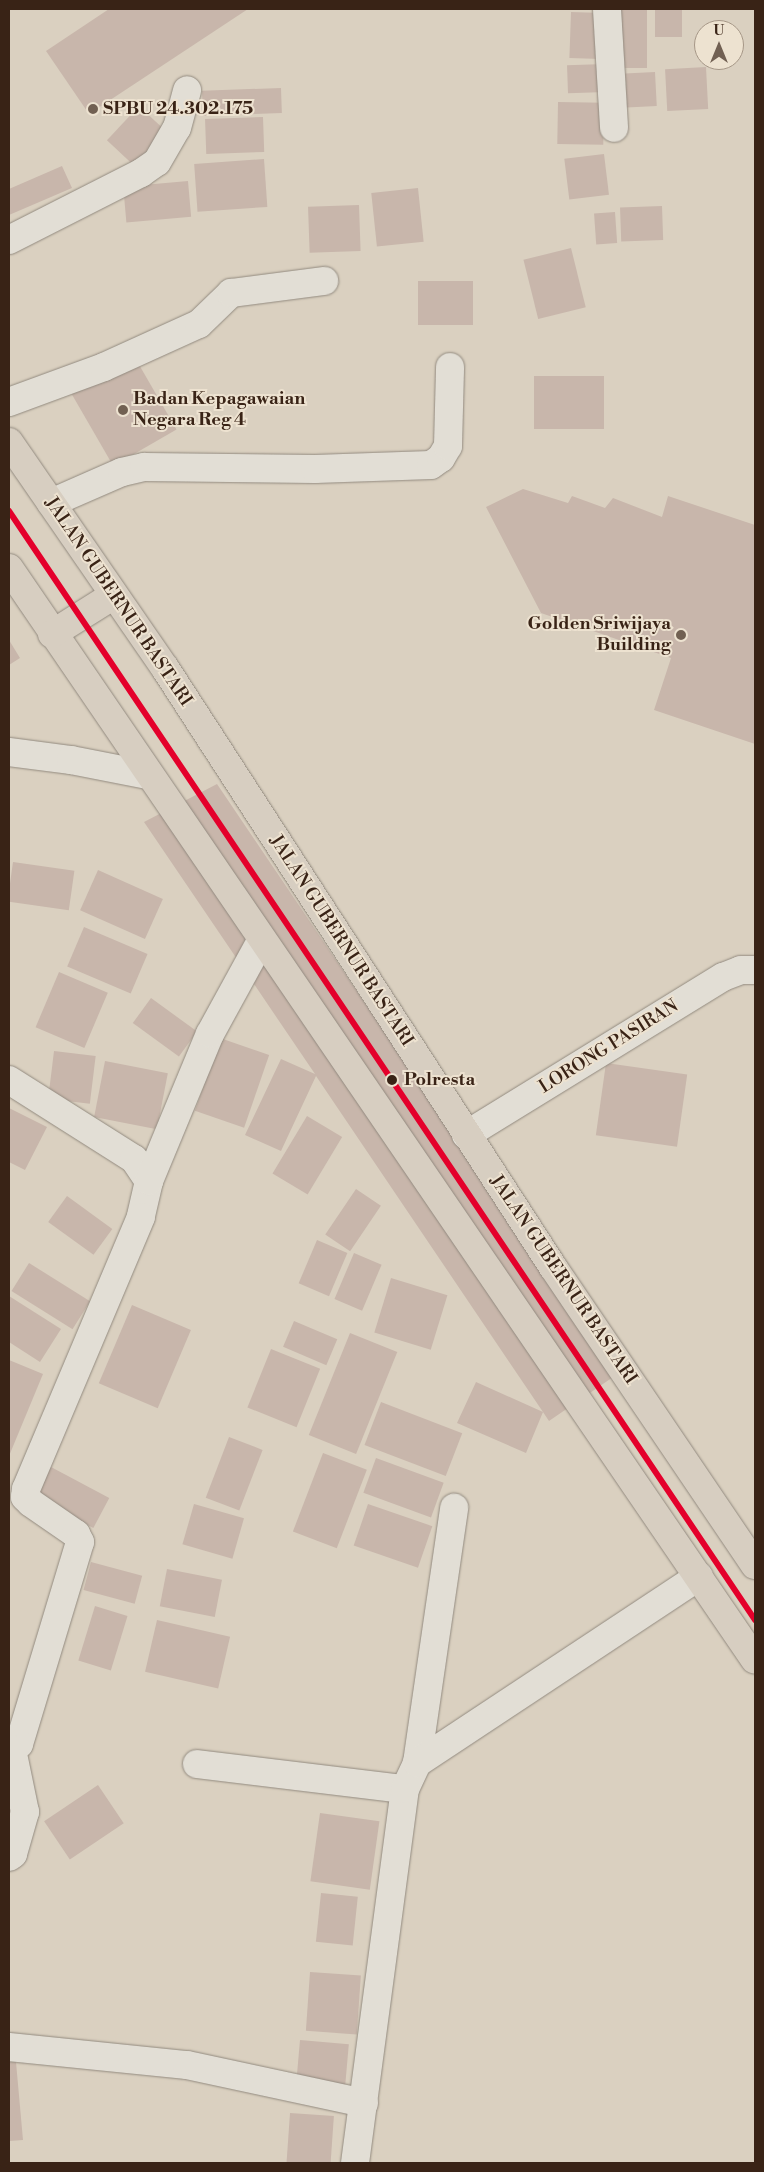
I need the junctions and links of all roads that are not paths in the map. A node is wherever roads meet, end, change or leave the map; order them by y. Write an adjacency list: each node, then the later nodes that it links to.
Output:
1 (607, 9): 3 (street)
2 (187, 90): 4 (street)
3 (614, 128)
4 (9, 240)
5 (324, 281): 7 (street)
6 (450, 367): 9 (street)
7 (9, 402)
8 (9, 442): 9 (highway, JALAN GUBERNUR BASTARI)
9 (51, 503): 11 (highway, JALAN GUBERNUR BASTARI)
10 (9, 568): 12 (highway)
11 (114, 595): 12 (highway); 18 (highway, JALAN GUBERNUR BASTARI)
12 (52, 634): 14 (highway)
13 (9, 752): 14 (street)
14 (148, 775): 15 (highway)
15 (261, 941): 19 (street); 22 (highway)
16 (755, 970): 18 (street, LORONG PASIRAN)
17 (9, 1080): 19 (street)
18 (466, 1135): 21 (highway, JALAN GUBERNUR BASTARI)
19 (149, 1181): 24 (street)
20 (454, 1508): 25 (street)
21 (755, 1565)
22 (699, 1576): 23 (highway); 25 (street)
23 (755, 1660)
24 (10, 1750): 28 (street)
25 (417, 1763): 27 (street)
26 (197, 1764): 27 (street)
27 (405, 1789): 30 (street)
28 (9, 1857)
29 (9, 2047): 30 (street)
30 (364, 2103): 31 (street)
31 (355, 2163)

